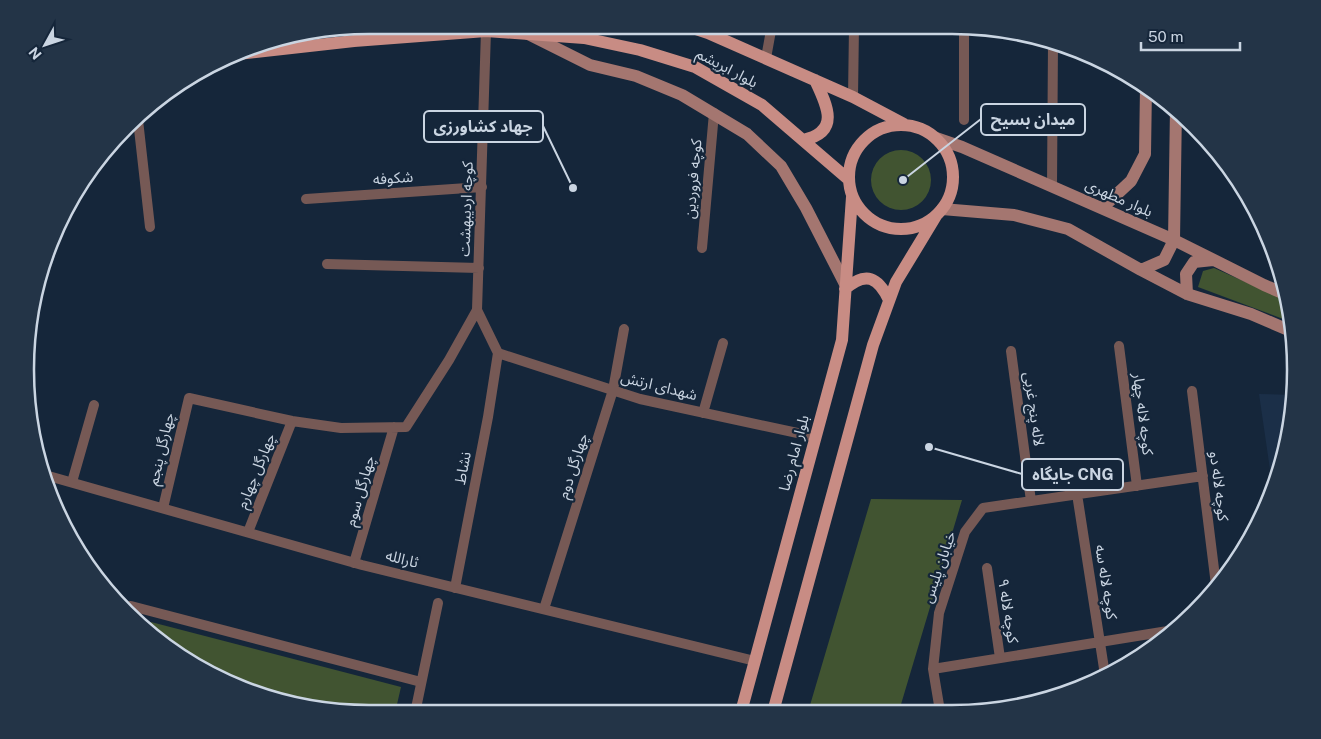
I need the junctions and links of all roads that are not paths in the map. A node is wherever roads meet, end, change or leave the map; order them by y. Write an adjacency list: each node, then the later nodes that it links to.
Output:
1 (446, 34): 9 (main road, بلوار ابریشم)
2 (486, 34): 23 (street, کوچه اردیبهشت)
3 (528, 34): 14 (main road); 20 (main road, بلوار ابریشم)
4 (710, 34): 10 (main road, بلوار ابریشم)
5 (770, 34): 10 (street)
6 (854, 34): 13 (street)
7 (964, 34): 15 (street)
8 (1053, 50): 22 (street)
9 (265, 51)
10 (766, 58): 11 (main road, بلوار ابریشم)
11 (815, 80): 13 (main road, بلوار ابریشم); 20 (main road)
12 (1146, 96): 26 (main road)
13 (853, 97): 17 (main road, بلوار ابریشم)
14 (714, 113): 30 (street, کوچه فروردین); 35 (main road)
15 (964, 120)
16 (1176, 120): 29 (main road)
17 (904, 124): 19 (main road); 21 (main road)
18 (139, 126): 28 (street)
19 (936, 138): 22 (main road, بلوار مطهری); 27 (main road)
20 (803, 140): 21 (main road, بلوار ابریشم)
21 (848, 179): 24 (main road)
22 (1052, 186): 26 (main road, بلوار مطهری)
23 (482, 187): 25 (street, شکوفه); 33 (street, کوچه اردیبهشت)
24 (852, 198): 27 (main road); 35 (main road, بلوار امام رضا)
25 (306, 199)
26 (1102, 208): 29 (main road, بلوار مطهری)
27 (939, 212): 34 (main road); 38 (main road)
28 (150, 227)
29 (1174, 240): 31 (main road, بلوار مطهری); 34 (main road)
30 (702, 248)
31 (1213, 260): 36 (main road, بلوار مطهری); 37 (main road)
32 (327, 264): 33 (street)
33 (480, 268): 39 (street, کوچه اردیبهشت)
34 (1141, 270): 37 (main road)
35 (845, 287): 38 (main road); 52 (main road, بلوار امام رضا)
36 (1278, 291)
37 (1187, 294): 40 (main road)
38 (889, 300): 77 (main road)
39 (478, 310): 45 (street, کوچه اردیبهشت); 51 (street)
40 (1284, 328)
41 (624, 329): 46 (street, چهارگل دوم)
42 (723, 343): 49 (street)
43 (1119, 346): 56 (street, کوچه لاله چهار)
44 (1011, 351): 58 (street, لاله پنج غربی)
45 (498, 353): 46 (street, شهدای ارتش); 64 (street, نشاط)
46 (613, 390): 49 (street, شهدای ارتش); 67 (street, چهارگل دوم)
47 (1192, 391): 53 (street, کوچه لاله دو)
48 (94, 405): 55 (street)
49 (703, 413): 52 (street, شهدای ارتش)
50 (292, 421): 51 (street); 59 (street, چهارگل پنجم); 60 (street, چهارگل چهارم)
51 (394, 427): 61 (street, چهارگل سوم)
52 (816, 436): 71 (main road, بلوار امام رضا)
53 (1203, 476): 56 (street, خیابان پلیس); 63 (street, کوچه لاله دو)
54 (52, 477): 55 (street, ثارالله)
55 (72, 482): 59 (street, ثارالله)
56 (1137, 486): 57 (street, خیابان پلیس)
57 (1077, 494): 58 (street, خیابان پلیس); 69 (street, کوچه لاله سه)
58 (1031, 501): 72 (street, خیابان پلیس)
59 (163, 508): 60 (street, ثارالله)
60 (248, 532): 61 (street, ثارالله)
61 (354, 563): 64 (street, ثارالله)
62 (987, 568): 70 (street, کوچه لاله ۹)
63 (1215, 578)
64 (455, 588): 67 (street, ثارالله)
65 (438, 603): 74 (street)
66 (131, 606): 74 (street)
67 (544, 609): 71 (street, ثارالله)
68 (1161, 632): 69 (street)
69 (1100, 642): 70 (street); 73 (street, کوچه لاله سه)
70 (1000, 658): 72 (street)
71 (754, 661): 76 (main road, بلوار امام رضا)
72 (933, 669): 78 (street, خیابان پلیس)
73 (1104, 669)
74 (421, 682): 75 (street)
75 (417, 705)
76 (742, 705)
77 (776, 705)
78 (939, 705)

